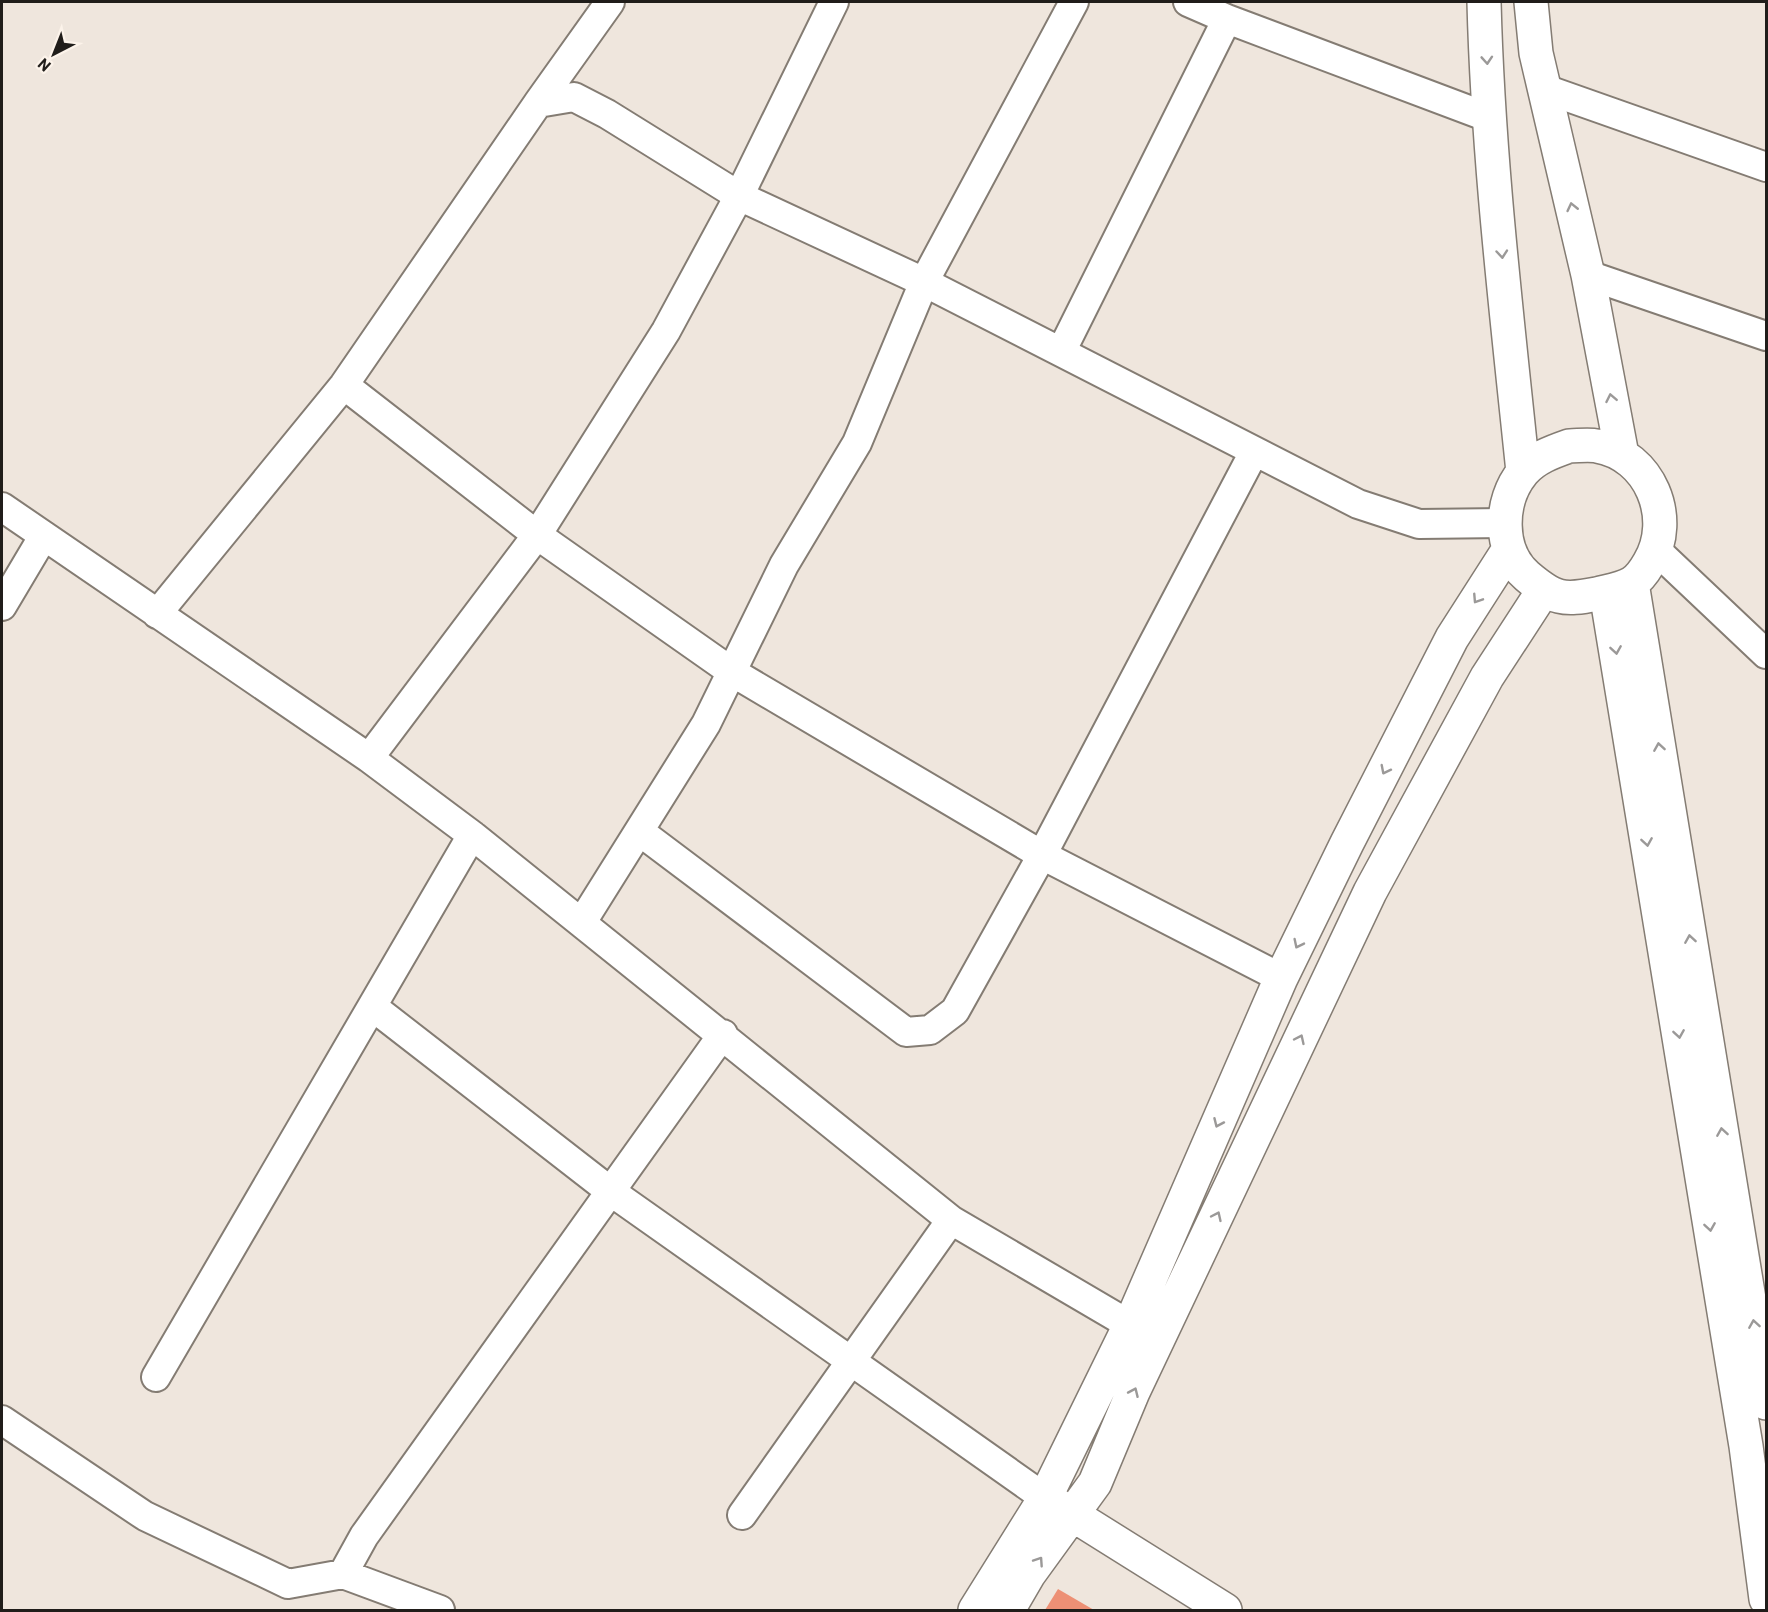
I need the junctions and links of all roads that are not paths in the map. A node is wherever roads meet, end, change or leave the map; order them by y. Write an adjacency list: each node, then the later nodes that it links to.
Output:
1 (610, 2): 9 (street)
2 (834, 2): 12 (street)
3 (1074, 2): 14 (street)
4 (1188, 2): 7 (street)
5 (1484, 2): 10 (main road, one-way to 10)
6 (1531, 2): 8 (main road)
7 (1227, 19): 10 (street); 16 (street)
8 (1545, 89): 11 (street); 13 (main road, one-way to 8)
9 (538, 103): 12 (street); 17 (street)
10 (1491, 118): 20 (main road, one-way to 20)
11 (1767, 167)
12 (739, 196): 14 (street); 22 (street)
13 (1588, 275): 15 (street); 19 (main road, one-way to 13)
14 (924, 282): 16 (street); 31 (street)
15 (1767, 336)
16 (1062, 350): 18 (street)
17 (344, 385): 22 (street); 29 (street)
18 (1254, 452): 23 (street); 35 (street)
19 (1622, 455): 20 (main road); 25 (main road)
20 (1523, 472): 23 (main road)
21 (2, 507): 24 (street)
22 (537, 535): 31 (street); 32 (street)
23 (1507, 536): 27 (main road); 37 (main road, one-way to 37)
24 (43, 537): 28 (street); 29 (street)
25 (1656, 550): 26 (main road); 30 (street)
26 (1619, 587): 27 (main road); 45 (main road, one-way to 26); 51 (main road, one-way to 51)
27 (1543, 591): 49 (main road, one-way to 27)
28 (2, 606)
29 (157, 614): 32 (street)
30 (1767, 654)
31 (732, 672): 33 (street); 35 (street)
32 (369, 758): 34 (street)
33 (639, 831): 35 (street); 36 (street)
34 (472, 835): 36 (street); 38 (street)
35 (1042, 855): 37 (street)
36 (582, 922): 39 (street)
37 (1281, 978): 42 (main road, one-way to 42)
38 (373, 1007): 40 (street); 44 (street)
39 (723, 1034): 40 (street); 41 (street)
40 (610, 1191): 43 (street); 50 (street)
41 (951, 1220): 42 (street); 43 (street)
42 (1130, 1325): 47 (main road)
43 (851, 1363): 47 (street); 48 (street)
44 (156, 1377)
45 (1767, 1403)
46 (2, 1420): 50 (street)
47 (1045, 1498): 49 (main road); 53 (main road)
48 (742, 1515)
49 (1072, 1515): 54 (main road, one-way to 49); 55 (main road)
50 (343, 1574): 52 (street)
51 (1767, 1599)
52 (440, 1611)
53 (975, 1611)
54 (1008, 1611)
55 (1225, 1611)

